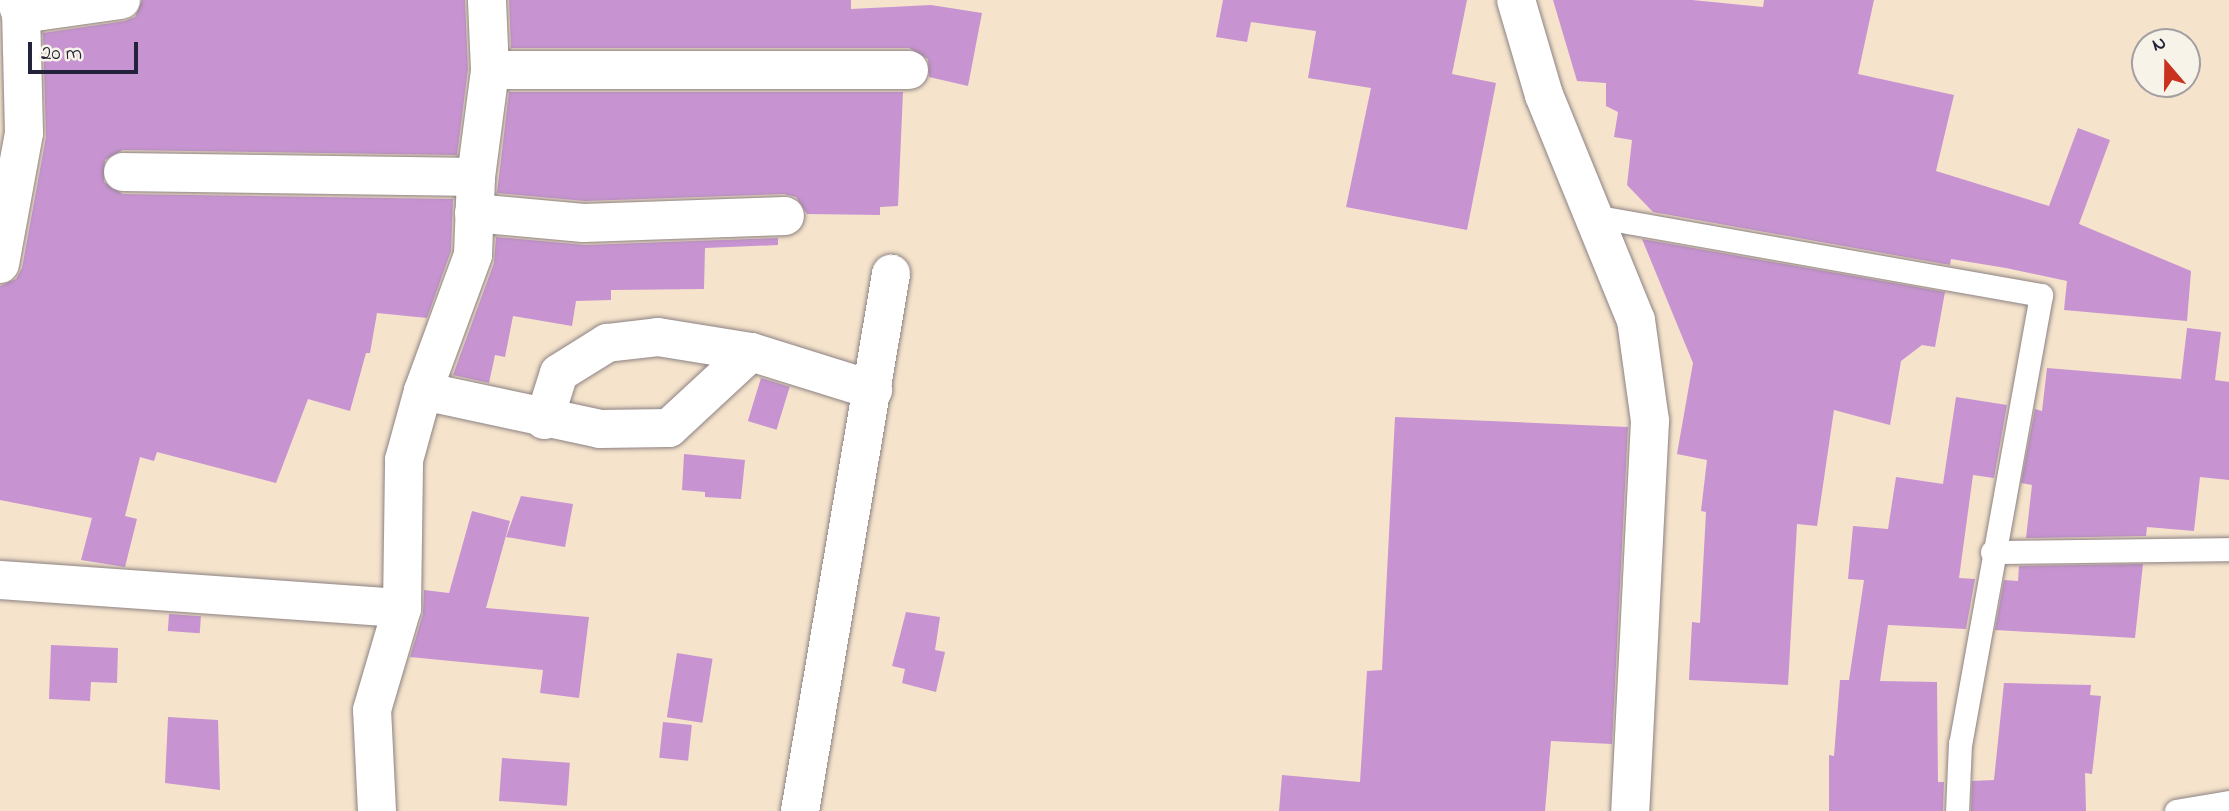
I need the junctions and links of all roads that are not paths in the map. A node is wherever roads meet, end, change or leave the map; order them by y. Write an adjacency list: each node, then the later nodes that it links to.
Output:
1 (121, 0): 4 (street)
2 (487, 0): 5 (street)
3 (1516, 0): 10 (street)
4 (19, 7): 11 (street)
5 (490, 71): 6 (street); 8 (street)
6 (909, 71)
7 (123, 172): 8 (street)
8 (475, 195): 9 (street); 15 (street)
9 (785, 216)
10 (1593, 216): 18 (lane); 24 (street)
11 (0, 264)
12 (891, 274): 14 (street)
13 (751, 352): 14 (street); 16 (street); 16 (street)
14 (873, 390): 23 (street)
15 (423, 391): 16 (street); 20 (street)
16 (544, 420)
17 (2229, 549): 18 (lane)
18 (1992, 552): 25 (lane)
19 (0, 580): 20 (street)
20 (402, 608): 22 (street)
21 (2229, 802): 26 (lane)
22 (377, 811)
23 (800, 811)
24 (1630, 811)
25 (1957, 811)
26 (2176, 811)

